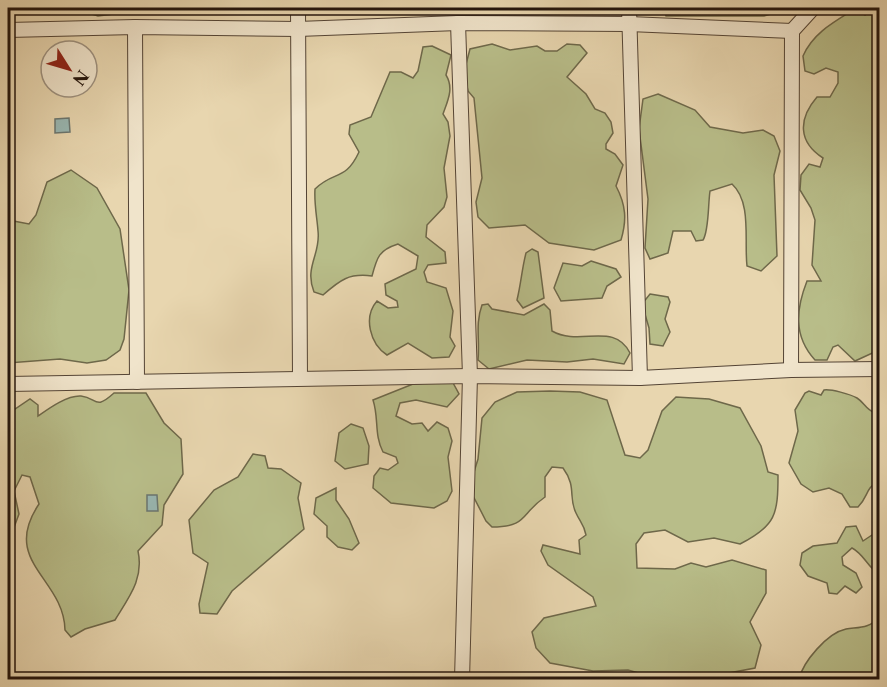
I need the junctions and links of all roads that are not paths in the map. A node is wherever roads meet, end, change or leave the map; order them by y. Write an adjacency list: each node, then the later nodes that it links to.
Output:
1 (298, 8): 7 (street)
2 (629, 8): 5 (street)
3 (813, 8): 9 (street)
4 (458, 23): 5 (street); 7 (street); 12 (street)
5 (629, 24): 9 (street); 14 (street)
6 (135, 27): 7 (street); 8 (street); 15 (street)
7 (298, 28): 13 (street)
8 (8, 30)
9 (792, 31): 11 (street)
10 (879, 369): 11 (street)
11 (791, 370): 14 (street)
12 (470, 376): 13 (street); 14 (street); 17 (street)
13 (300, 378): 15 (street)
14 (640, 378)
15 (137, 382): 16 (street)
16 (8, 384)
17 (462, 680)

